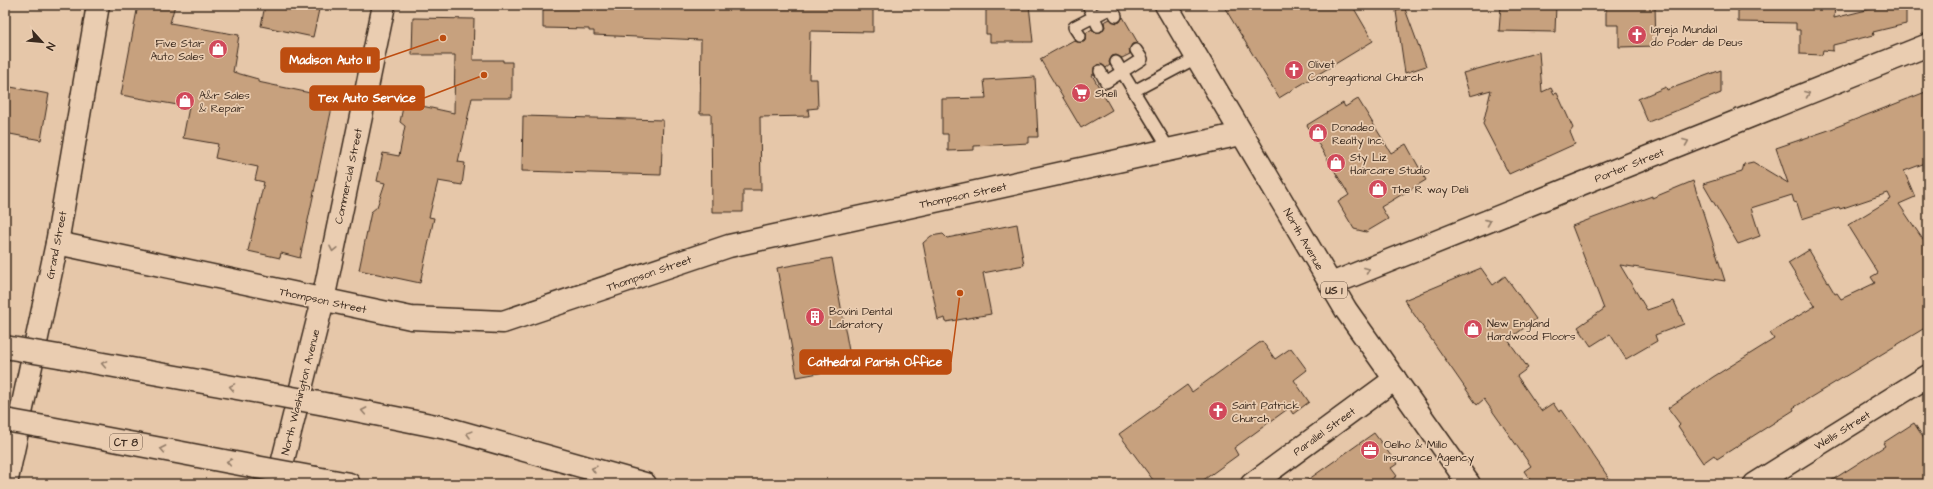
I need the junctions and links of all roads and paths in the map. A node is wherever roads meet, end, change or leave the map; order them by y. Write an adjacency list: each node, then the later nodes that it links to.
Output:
1 (98, 5): 17 (main road, Grand Street)
2 (384, 5): 19 (main road, Commercial Street, one-way to 19)
3 (1088, 5): 6 (lane)
4 (1166, 5): 10 (main road, North Avenue / US 1)
5 (1114, 9): 6 (lane)
6 (1095, 22): 7 (lane)
7 (1080, 36)
8 (1928, 45): 18 (main road, Porter Street, one-way to 8)
9 (1136, 50): 13 (lane)
10 (1196, 58): 14 (lane); 15 (main road, North Avenue / US 1)
11 (1116, 62): 13 (lane)
12 (1100, 71): 13 (lane)
13 (1122, 72): 14 (lane)
14 (1134, 91): 16 (lane)
15 (1241, 134): 16 (main road, Thompson Street); 18 (main road, North Avenue / US 1)
16 (1169, 149): 19 (main road, Thompson Street)
17 (58, 242): 19 (main road, Thompson Street); 24 (main road, Grand Street)
18 (1331, 284): 22 (main road, North Avenue / US 1)
19 (322, 300): 25 (main road, North Washington Avenue)
20 (5, 346): 27 (main road, one-way to 20, bridge)
21 (1928, 376): 30 (main road, Wells Street)
22 (1395, 379): 28 (main road, Parallel Street); 29 (main road, North Avenue / US 1)
23 (5, 420): 26 (main road, CT 8, one-way to 23, bridge)
24 (6, 484)
25 (277, 484)
26 (349, 484)
27 (644, 484)
28 (1252, 484)
29 (1469, 484)
30 (1755, 484)

